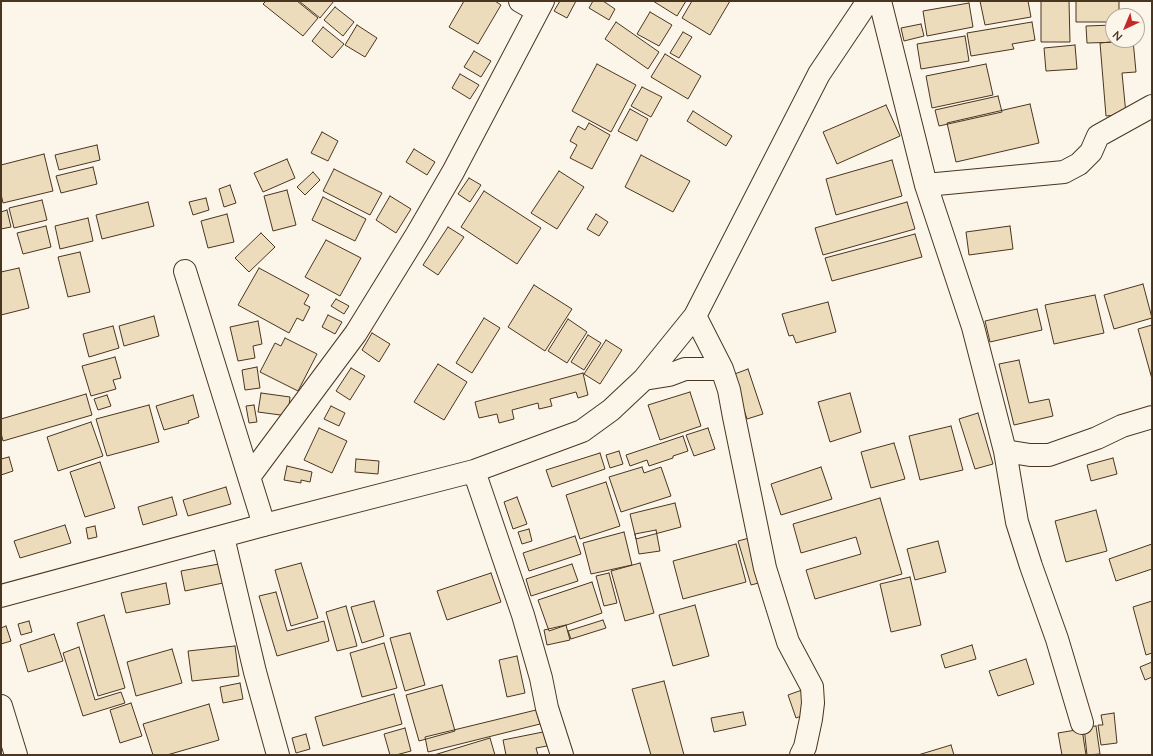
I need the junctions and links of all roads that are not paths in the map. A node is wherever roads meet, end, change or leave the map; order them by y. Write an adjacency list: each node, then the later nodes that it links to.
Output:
1 (868, 1): 7 (street)
2 (880, 1): 5 (street)
3 (534, 4): 13 (street)
4 (1152, 106): 5 (street)
5 (926, 185): 11 (street)
6 (185, 271): 13 (street)
7 (695, 316): 8 (street); 9 (street)
8 (722, 368): 9 (street); 22 (street)
9 (644, 379): 12 (street)
10 (1152, 417): 11 (street)
11 (1005, 450): 18 (street)
12 (474, 471): 14 (street); 21 (street)
13 (249, 477): 14 (street)
14 (264, 525): 15 (street)
15 (223, 537): 16 (street); 20 (street)
16 (2, 592)
17 (1, 706): 19 (street)
18 (1082, 723)
19 (16, 755)
20 (278, 755)
21 (562, 755)
22 (801, 755)

